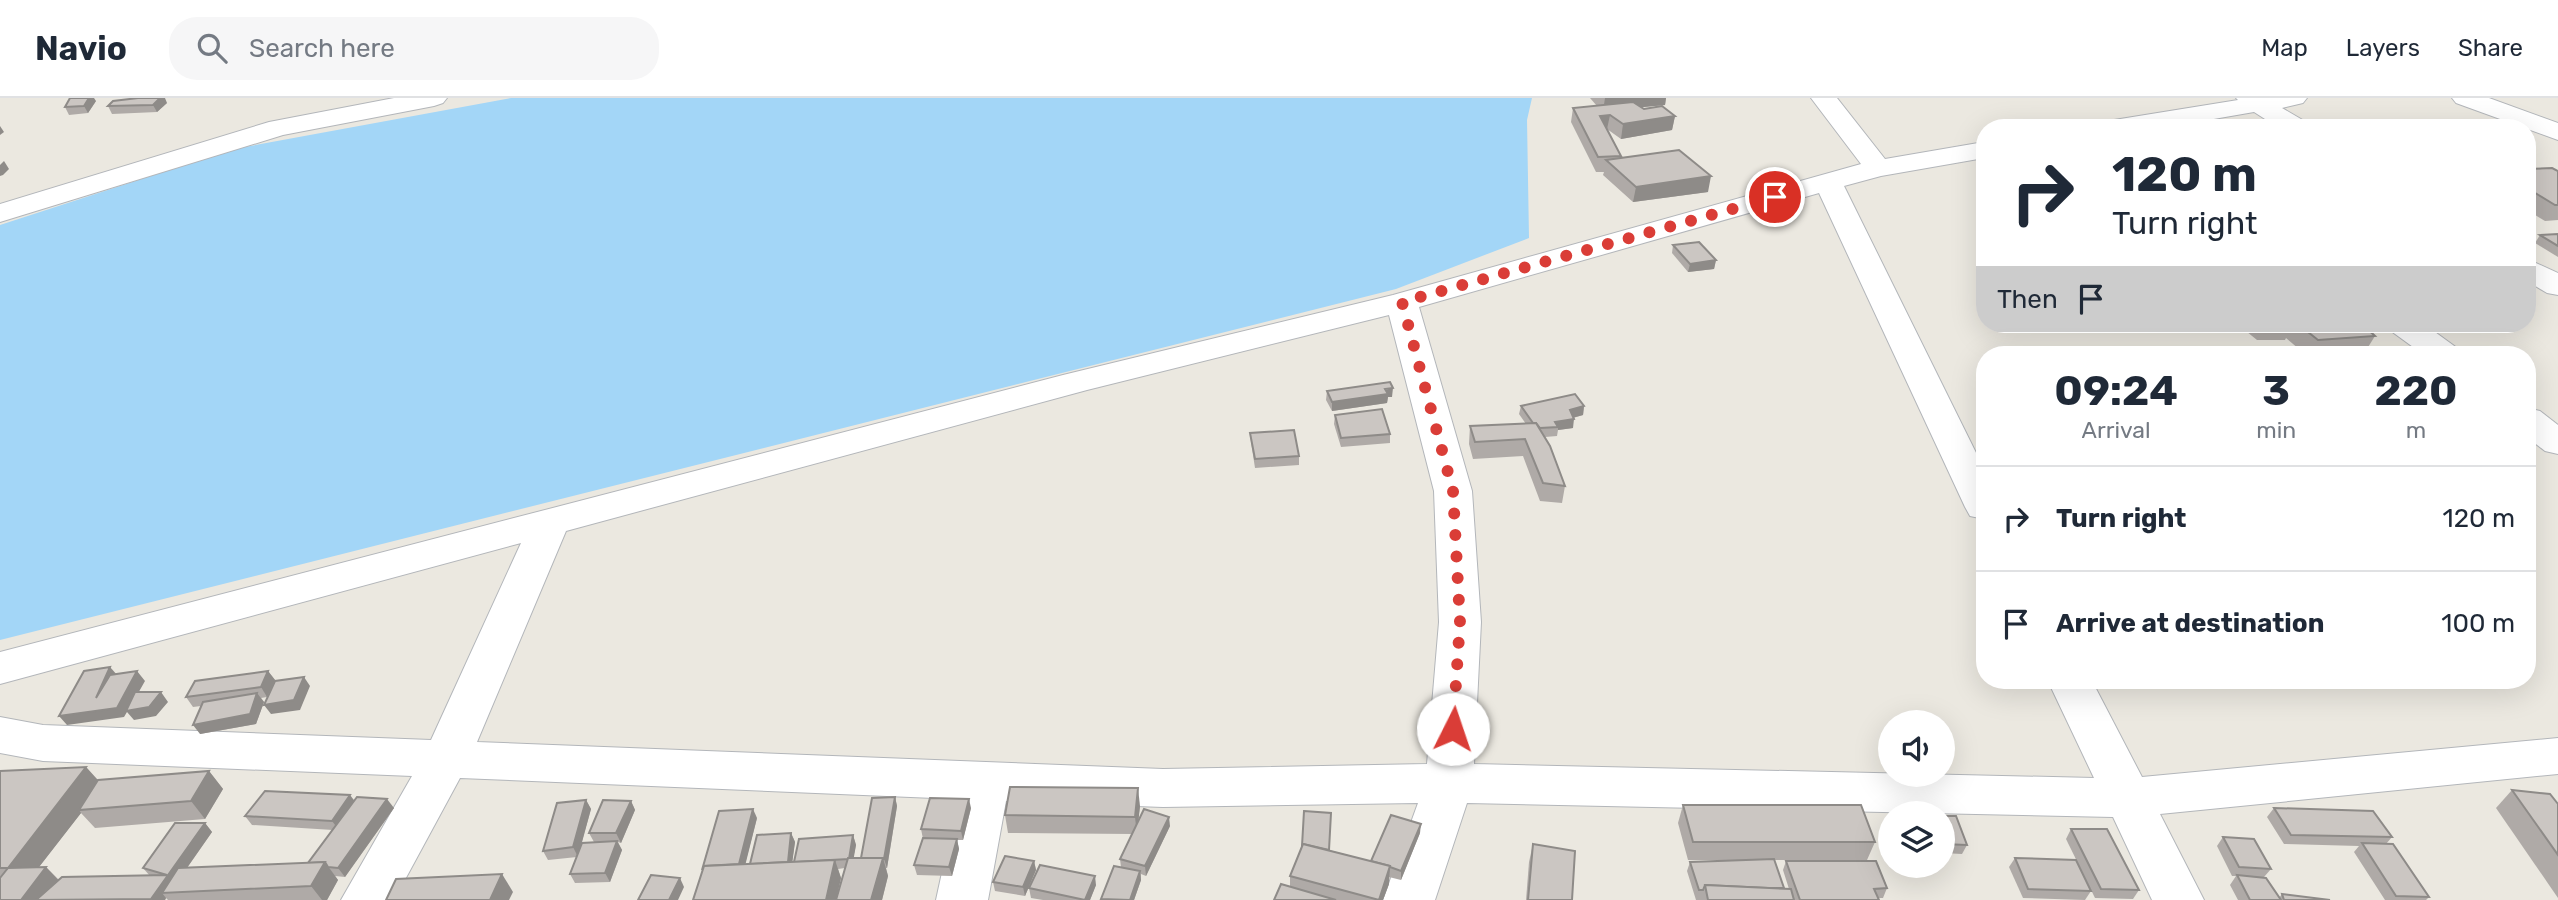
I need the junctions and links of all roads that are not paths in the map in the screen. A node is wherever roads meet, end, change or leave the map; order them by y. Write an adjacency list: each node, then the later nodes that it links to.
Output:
1 (320, 98): 11 (street)
2 (434, 98): 11 (street)
3 (1824, 98): 14 (street)
4 (2294, 98): 6 (street)
5 (2465, 98): 9 (street)
6 (2254, 101): 7 (street); 8 (street)
7 (2161, 119)
8 (2283, 119)
9 (2522, 119)
10 (2536, 124): 12 (street)
11 (278, 128): 16 (street)
12 (2558, 132)
13 (1976, 151): 14 (street)
14 (1878, 168): 15 (street)
15 (1828, 183): 19 (street); 24 (street)
16 (0, 214)
17 (2536, 273): 18 (street)
18 (2558, 286)
19 (1402, 302): 25 (street); 32 (street)
20 (2415, 333): 21 (street)
21 (2433, 346)
22 (2536, 426): 23 (street)
23 (2558, 443)
24 (1976, 491)
25 (551, 520): 26 (street); 30 (street)
26 (0, 668)
27 (2074, 689): 33 (street)
28 (0, 735): 30 (street)
29 (2558, 756): 33 (street)
30 (446, 760): 31 (street); 34 (street)
31 (986, 781): 32 (street); 35 (street)
32 (1449, 783): 33 (street); 36 (street)
33 (2128, 798): 37 (street)
34 (367, 900)
35 (962, 900)
36 (1409, 900)
37 (2178, 900)

